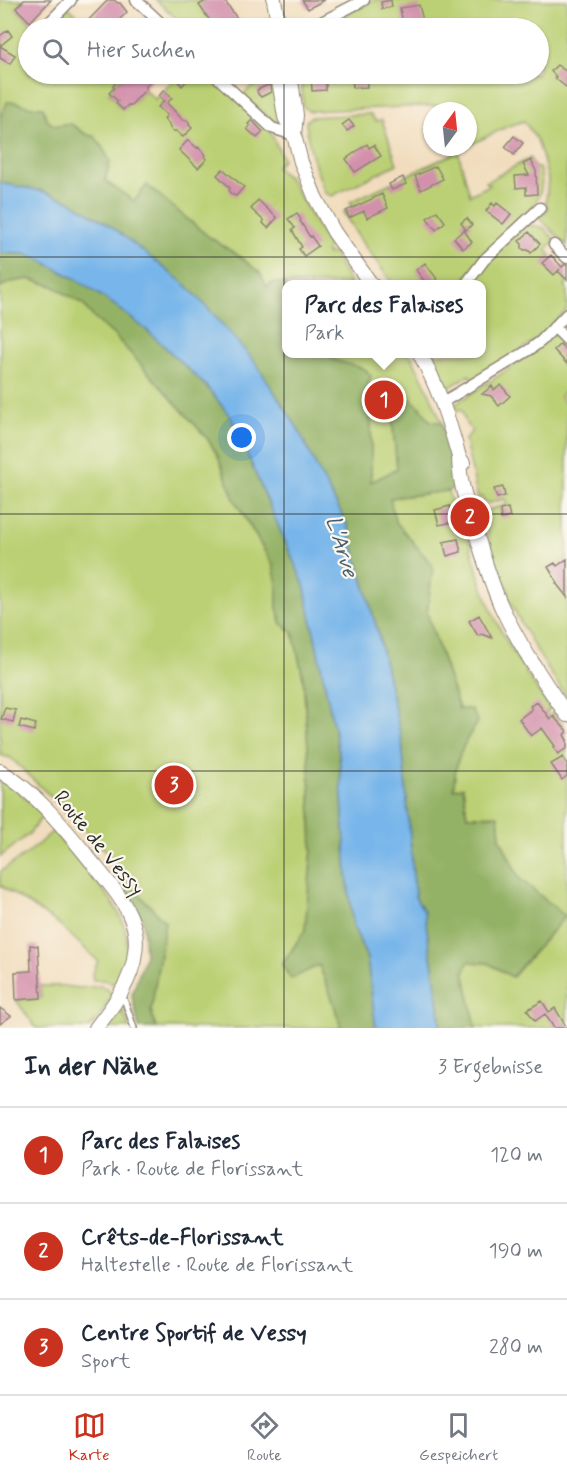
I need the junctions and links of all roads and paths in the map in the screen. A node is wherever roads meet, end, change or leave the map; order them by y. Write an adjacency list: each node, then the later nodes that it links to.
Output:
1 (71, 0): 5 (street)
2 (136, 0): 6 (street)
3 (274, 0): 7 (main road)
4 (364, 0): 8 (street)
5 (54, 18)
6 (155, 18)
7 (277, 18)
8 (329, 18)
9 (225, 84): 12 (street)
10 (280, 84): 12 (main road)
11 (291, 84): 12 (main road)
12 (294, 135): 16 (main road)
13 (540, 208): 17 (street)
14 (554, 245): 15 (street)
15 (567, 258)
16 (367, 280)
17 (470, 280)
18 (567, 314): 19 (street)
19 (554, 327): 20 (street); 22 (street)
20 (567, 340)
21 (422, 358): 22 (main road)
22 (443, 402): 23 (main road)
23 (567, 715)
24 (0, 771): 25 (main road, Route de Vessy)
25 (121, 992): 26 (main road, Route de Vessy); 27 (lane)
26 (96, 1028)
27 (134, 1028)

